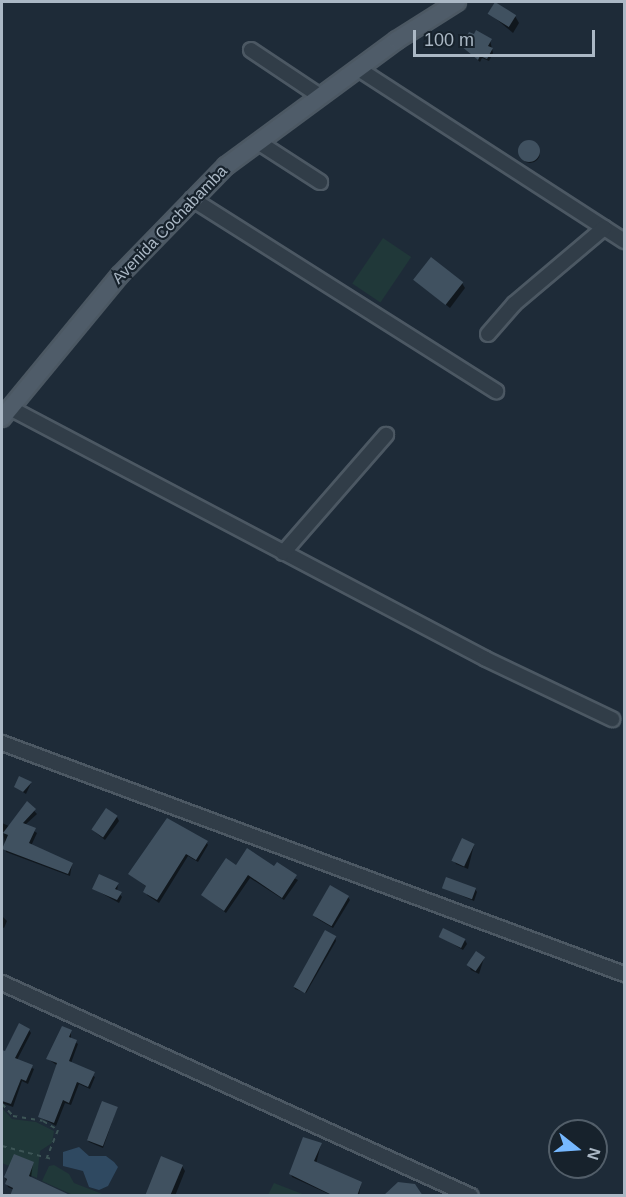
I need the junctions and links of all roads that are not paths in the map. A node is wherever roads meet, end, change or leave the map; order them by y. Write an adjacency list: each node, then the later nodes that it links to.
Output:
1 (457, 2): 3 (main road, Avenida Cochabamba)
2 (251, 50): 4 (street)
3 (360, 70): 4 (main road, Avenida Cochabamba); 8 (street)
4 (320, 96): 5 (main road, Avenida Cochabamba)
5 (258, 142): 6 (street); 7 (main road, Avenida Cochabamba)
6 (320, 182)
7 (192, 199): 11 (street); 12 (main road, Avenida Cochabamba)
8 (604, 228): 9 (street); 10 (street)
9 (624, 241)
10 (488, 333)
11 (496, 392)
12 (6, 413): 14 (street)
13 (387, 435): 14 (street)
14 (283, 553): 15 (street)
15 (612, 719)
16 (2, 743): 17 (street)
17 (624, 974)
18 (2, 983): 19 (street)
19 (471, 1196)

